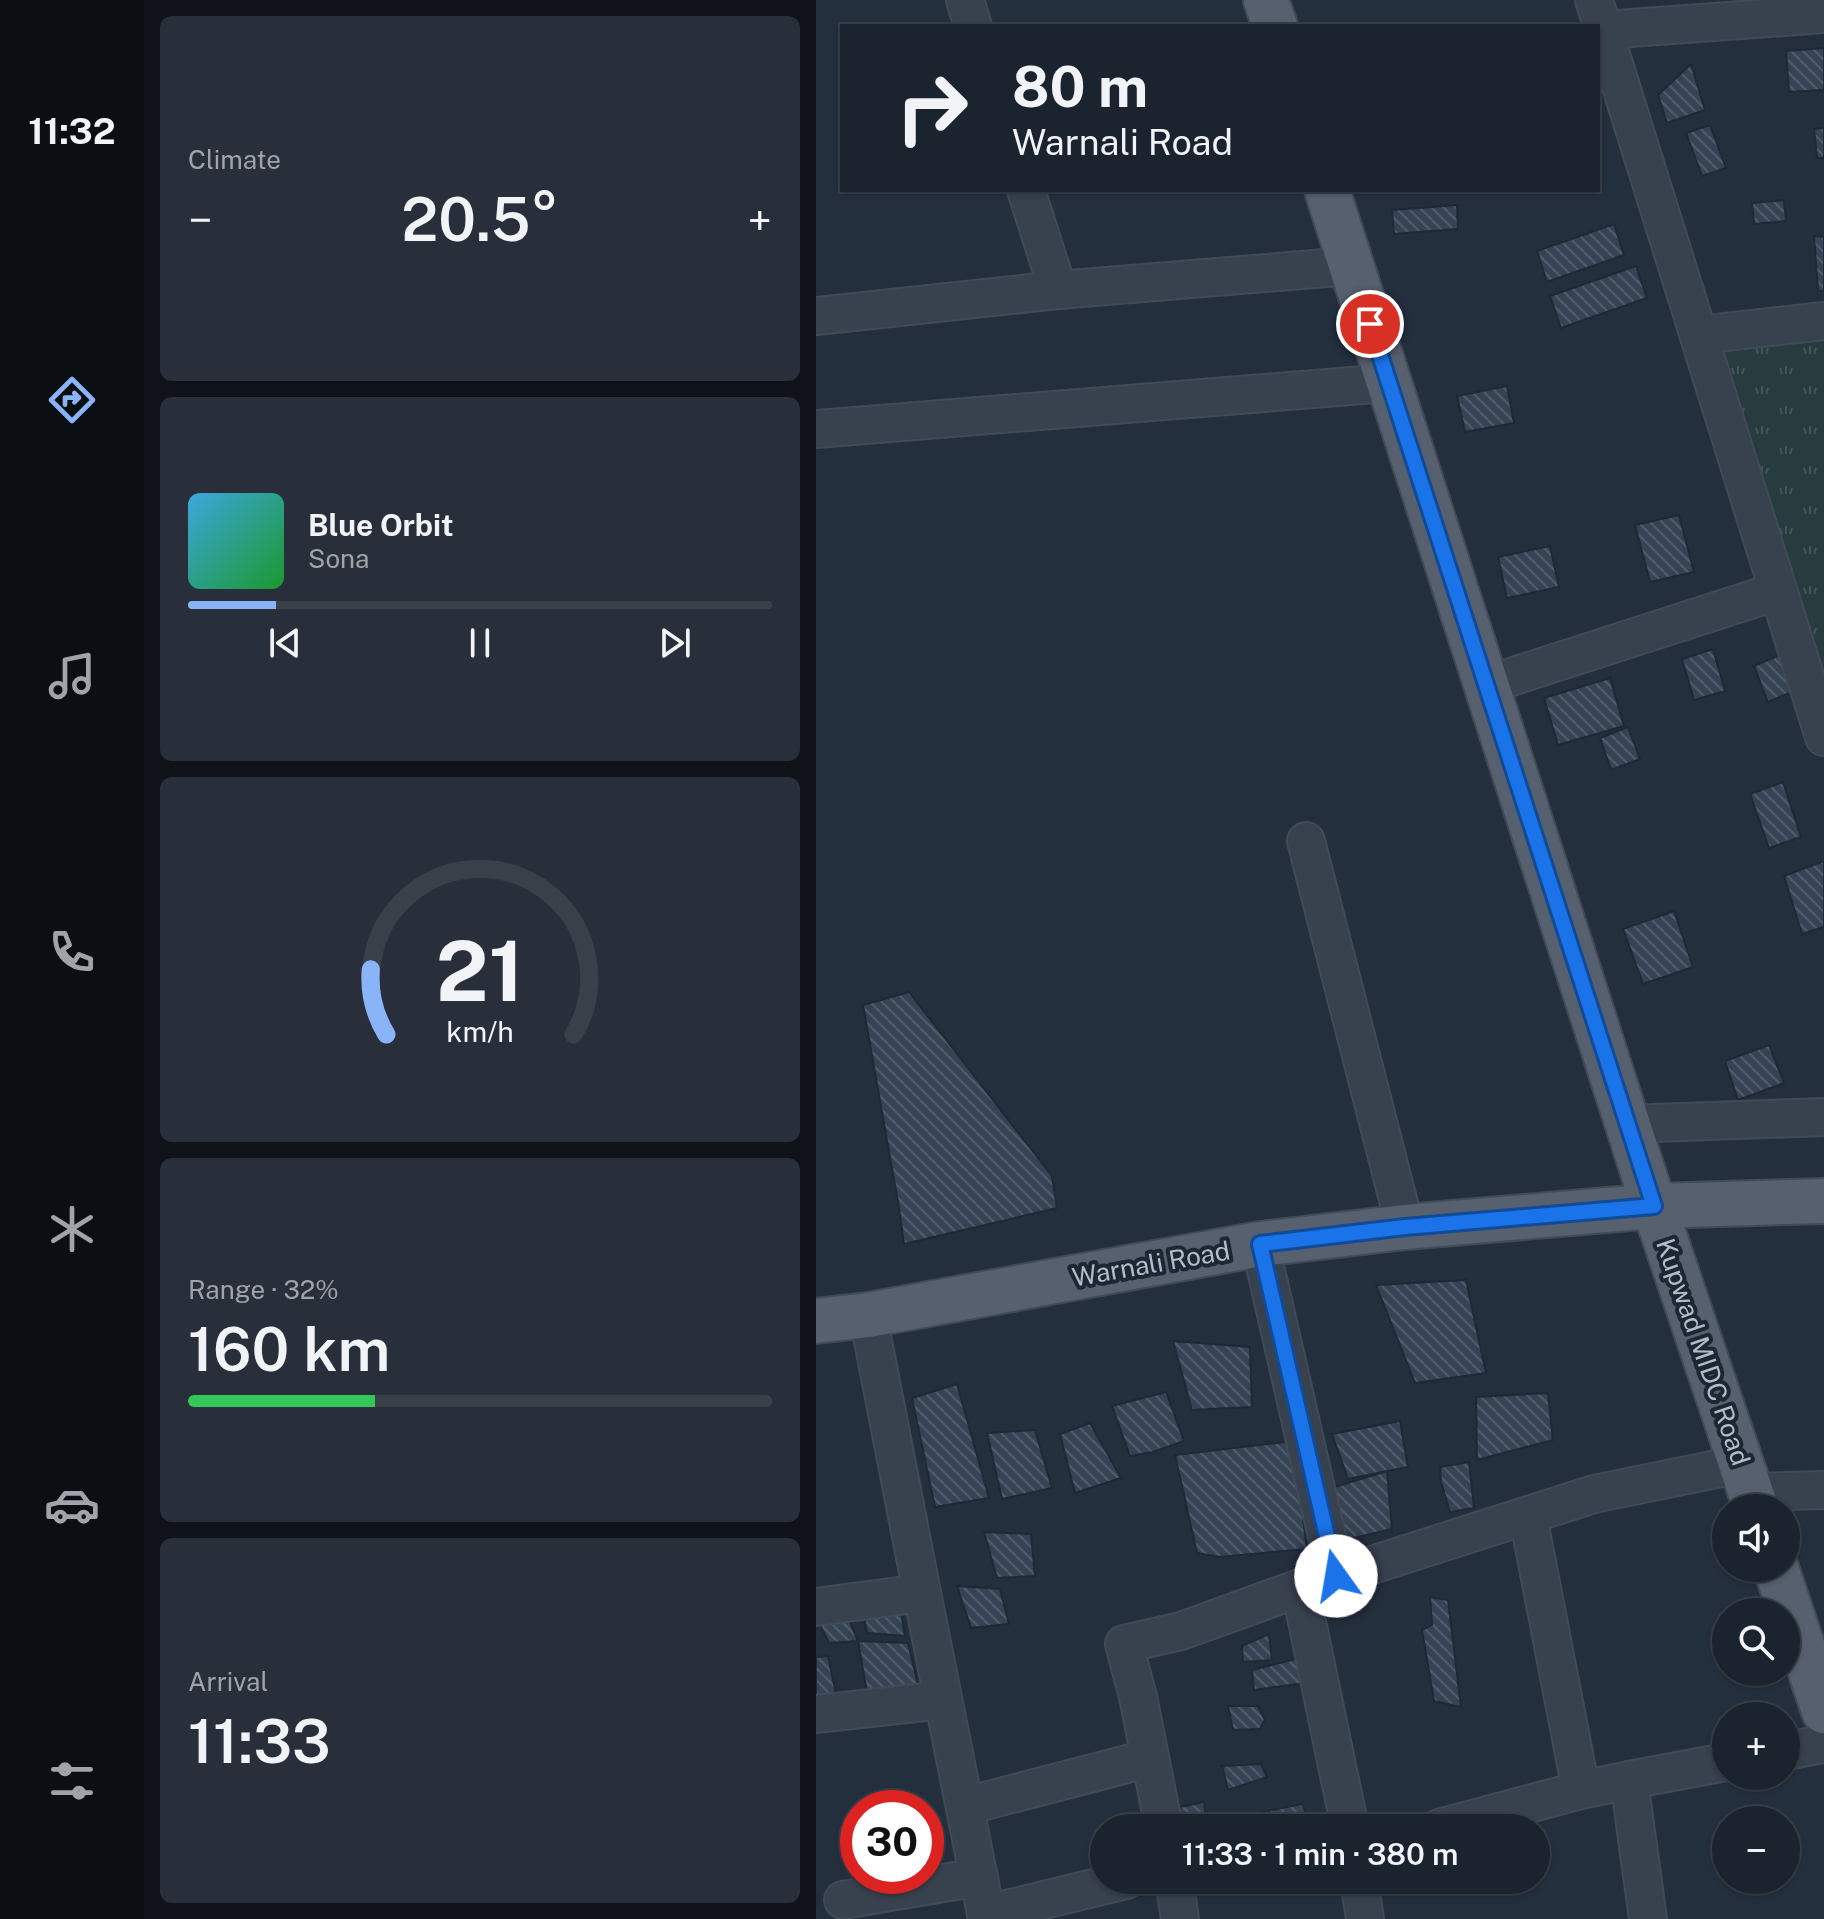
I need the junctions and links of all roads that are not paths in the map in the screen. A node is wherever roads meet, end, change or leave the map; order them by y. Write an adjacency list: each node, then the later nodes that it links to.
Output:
1 (965, 0): 5 (street)
2 (1266, 0): 6 (main road)
3 (1824, 14): 4 (street)
4 (1599, 15): 13 (street)
5 (972, 24)
6 (1274, 24)
7 (1027, 192): 10 (street)
8 (1328, 192): 9 (main road, Kupwad MIDC Road)
9 (1351, 266): 10 (street); 14 (main road, Kupwad MIDC Road)
10 (1058, 290): 11 (street)
11 (816, 316)
12 (1824, 321): 13 (street)
13 (1699, 335): 16 (street)
14 (1389, 383): 15 (street); 17 (main road, Kupwad MIDC Road)
15 (816, 429)
16 (1778, 591): 17 (street); 18 (street)
17 (1486, 685): 21 (main road, Kupwad MIDC Road)
18 (1824, 737)
19 (1306, 841): 24 (street)
20 (1824, 1117): 21 (street)
21 (1627, 1124): 23 (main road, Kupwad MIDC Road)
22 (1824, 1201): 23 (main road, Warnali Road)
23 (1654, 1206): 24 (main road, Warnali Road); 28 (main road, Kupwad MIDC Road)
24 (1405, 1227): 25 (main road, Warnali Road)
25 (1260, 1244): 26 (main road, Warnali Road); 31 (street)
26 (868, 1315): 27 (main road, Warnali Road); 34 (street)
27 (816, 1321)
28 (1749, 1488): 29 (street); 30 (street)
29 (1824, 1490)
30 (1528, 1516): 31 (street); 44 (street)
31 (1336, 1576): 33 (street)
32 (1781, 1582): 37 (main road)
33 (1300, 1588): 41 (street); 47 (street)
34 (922, 1593): 35 (street); 36 (street)
35 (816, 1607)
36 (943, 1700): 38 (street); 45 (street)
37 (1824, 1711)
38 (816, 1714)
39 (1824, 1744): 40 (street)
40 (1800, 1748)
41 (1150, 1758): 45 (street); 46 (street)
42 (1712, 1765): 43 (street)
43 (1629, 1780): 44 (street); 57 (street)
44 (1581, 1790): 48 (street)
45 (966, 1806): 49 (street)
46 (1161, 1814)
47 (1347, 1814)
48 (1491, 1814)
49 (979, 1877): 53 (street); 54 (street)
50 (1090, 1890): 54 (street)
51 (1176, 1894): 55 (street)
52 (1361, 1894): 56 (street)
53 (843, 1900)
54 (987, 1917)
55 (1180, 1919)
56 (1365, 1919)
57 (1648, 1919)

